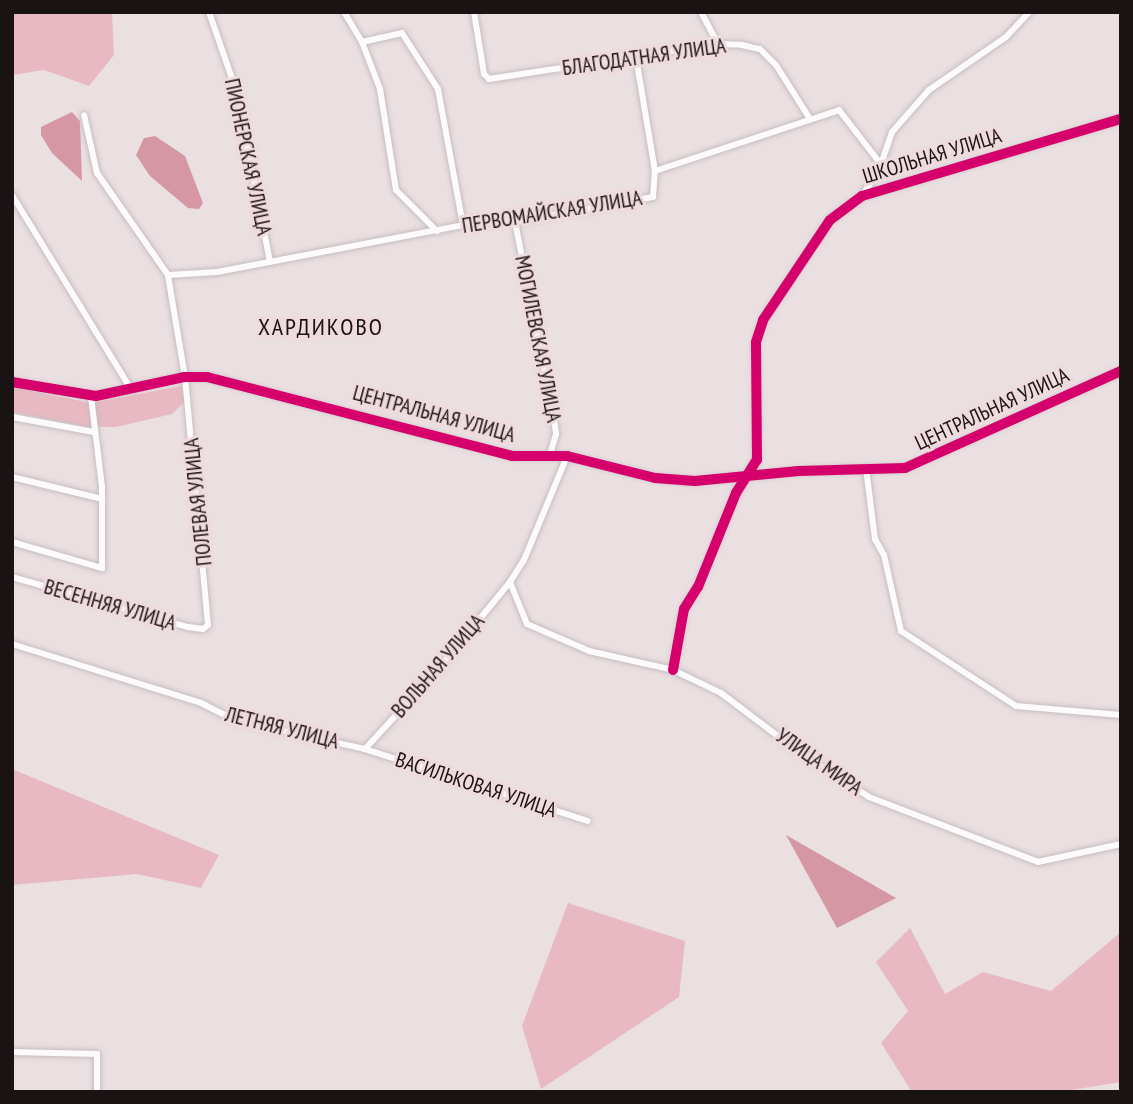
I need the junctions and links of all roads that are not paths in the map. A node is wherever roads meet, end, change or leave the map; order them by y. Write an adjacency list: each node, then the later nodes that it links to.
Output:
1 (209, 12): 19 (street, ПИОНЕРСКАЯ УЛИЦА)
2 (344, 12): 6 (street)
3 (474, 12): 8 (street, БЛАГОДАТНАЯ УЛИЦА)
4 (701, 12): 7 (street)
5 (1028, 12): 12 (street)
6 (362, 42): 17 (street); 18 (street)
7 (718, 44): 8 (street, БЛАГОДАТНАЯ УЛИЦА); 10 (street, БЛАГОДАТНАЯ УЛИЦА)
8 (636, 58): 13 (street)
9 (84, 115): 20 (street)
10 (810, 119): 12 (street, ПЕРВОМАЙСКАЯ УЛИЦА); 13 (street, ПЕРВОМАЙСКАЯ УЛИЦА)
11 (1121, 119): 15 (street, ШКОЛЬНАЯ УЛИЦА)
12 (880, 163): 15 (street)
13 (655, 171): 16 (street, ПЕРВОМАЙСКАЯ УЛИЦА)
14 (12, 195): 24 (street)
15 (862, 196): 32 (street, ШКОЛЬНАЯ УЛИЦА)
16 (515, 222): 17 (street, ПЕРВОМАЙСКАЯ УЛИЦА); 28 (street, МОГИЛЕВСКАЯ УЛИЦА)
17 (463, 225): 18 (street, ПЕРВОМАЙСКАЯ УЛИЦА)
18 (437, 230): 19 (street, ПЕРВОМАЙСКАЯ УЛИЦА)
19 (270, 262): 20 (street, ПЕРВОМАЙСКАЯ УЛИЦА)
20 (168, 275): 22 (street, ПОЛЕВАЯ УЛИЦА)
21 (1121, 371): 30 (street, ЦЕНТРАЛЬНАЯ УЛИЦА)
22 (185, 377): 24 (street, ЦЕНТРАЛЬНАЯ УЛИЦА); 28 (street, ЦЕНТРАЛЬНАЯ УЛИЦА); 37 (street, ПОЛЕВАЯ УЛИЦА)
23 (12, 382): 25 (street, ЦЕНТРАЛЬНАЯ УЛИЦА)
24 (131, 389): 25 (street, ЦЕНТРАЛЬНАЯ УЛИЦА)
25 (91, 396): 27 (street)
26 (12, 417): 27 (street)
27 (94, 432): 33 (street)
28 (550, 456): 29 (street, ЦЕНТРАЛЬНАЯ УЛИЦА)
29 (567, 456): 32 (street, ЦЕНТРАЛЬНАЯ УЛИЦА); 36 (street, ВОЛЬНАЯ УЛИЦА)
30 (866, 468): 32 (street, ЦЕНТРАЛЬНАЯ УЛИЦА); 40 (street)
31 (12, 477): 33 (street)
32 (746, 477): 39 (street, ШКОЛЬНАЯ УЛИЦА)
33 (102, 499): 34 (street)
34 (12, 542)
35 (12, 577): 37 (street, ВЕСЕННЯЯ УЛИЦА)
36 (510, 582): 39 (street, УЛИЦА МИРА); 41 (street, ВОЛЬНАЯ УЛИЦА)
37 (207, 627)
38 (12, 644): 41 (street, ЛЕТНЯЯ УЛИЦА)
39 (673, 670): 43 (street, УЛИЦА МИРА)
40 (1121, 715)
41 (365, 748): 42 (street, ВАСИЛЬКОВАЯ УЛИЦА)
42 (588, 821)
43 (1121, 844)
44 (12, 1052): 45 (street)
45 (97, 1092)

